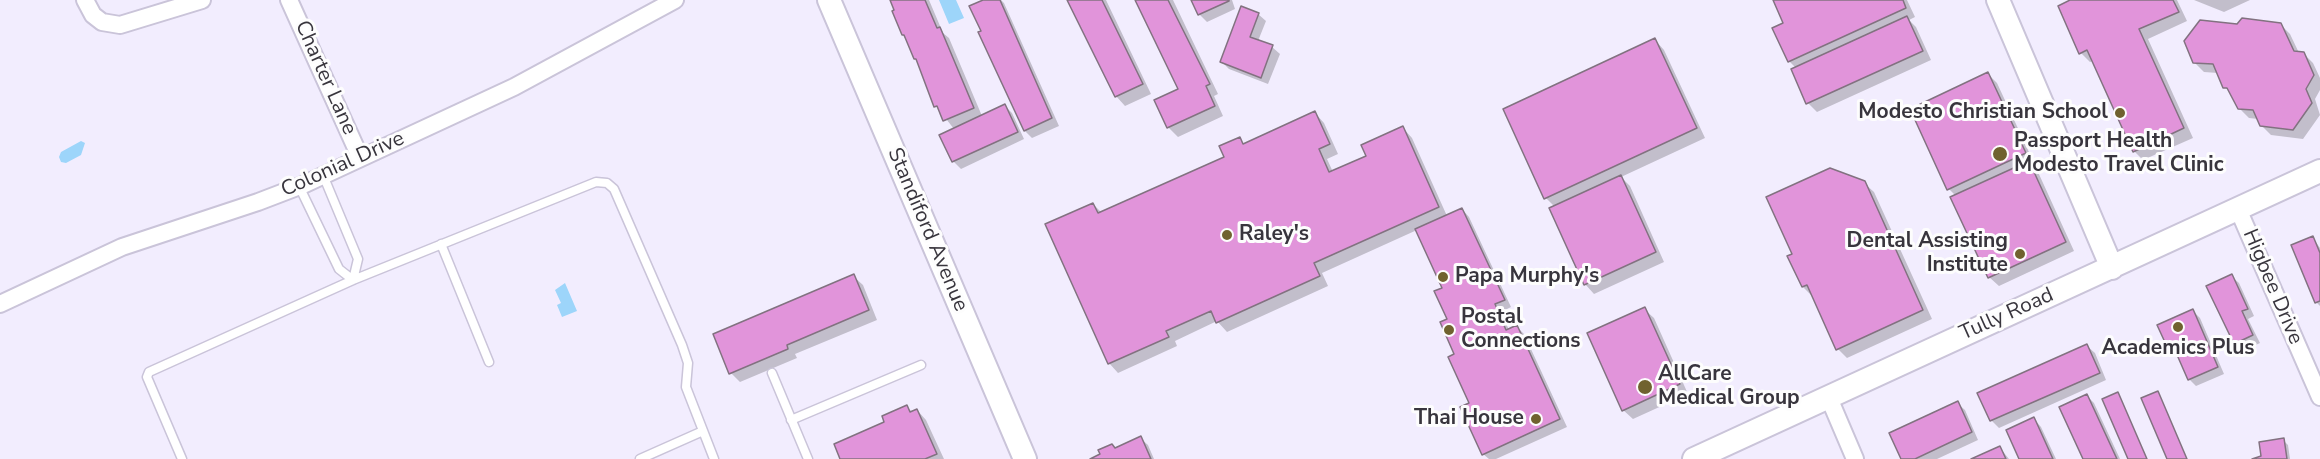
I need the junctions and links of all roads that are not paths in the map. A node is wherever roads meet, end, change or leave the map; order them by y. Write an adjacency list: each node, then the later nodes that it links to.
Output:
1 (85, 0): 2 (street)
2 (202, 0)
3 (289, 0): 7 (street, Charter Lane)
4 (675, 0): 7 (street, Colonial Drive)
5 (829, 0): 27 (main road, Standiford Avenue)
6 (1998, 0): 13 (main road)
7 (360, 157): 9 (street, Colonial Drive)
8 (2320, 171): 11 (main road, Tully Road)
9 (323, 175): 10 (street, Colonial Drive); 14 (lane)
10 (299, 186): 14 (lane); 15 (street, Colonial Drive)
11 (2238, 209): 13 (main road, Tully Road); 20 (street, Higbee Drive)
12 (441, 244): 14 (lane); 16 (lane); 22 (lane)
13 (2112, 268): 19 (main road, Tully Road)
14 (353, 280): 23 (lane)
15 (0, 304)
16 (489, 362)
17 (921, 365): 21 (lane)
18 (772, 373): 21 (lane)
19 (1829, 398): 28 (main road, Tully Road); 29 (street)
20 (2320, 398)
21 (791, 420): 26 (lane)
22 (703, 431): 24 (lane); 25 (lane)
23 (182, 459)
24 (640, 459)
25 (714, 459)
26 (808, 459)
27 (1025, 459)
28 (1694, 459)
29 (1855, 459)

